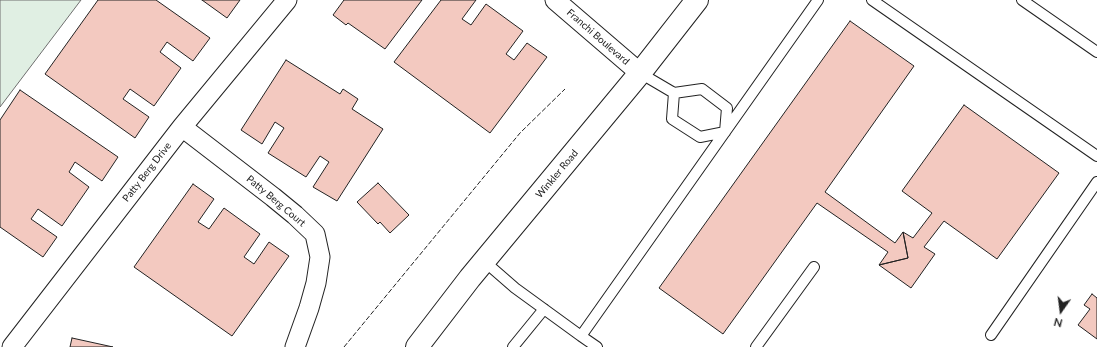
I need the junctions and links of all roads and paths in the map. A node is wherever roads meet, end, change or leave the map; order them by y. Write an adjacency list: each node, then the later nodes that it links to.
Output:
1 (288, 0): 10 (street, Patty Berg Drive)
2 (555, 0): 8 (street, Franchi Boulevard)
3 (697, 0): 8 (street, Winkler Road)
4 (818, 0): 11 (lane)
5 (872, 0): 12 (lane)
6 (1022, 0): 7 (lane)
7 (1097, 52)
8 (640, 74): 9 (lane); 14 (street, Winkler Road)
9 (674, 93): 11 (lane); 11 (lane)
10 (182, 127): 19 (street, Patty Berg Drive); 20 (street, Patty Berg Court)
11 (725, 132): 18 (lane)
12 (1097, 156)
13 (1097, 182): 17 (lane)
14 (484, 261): 16 (lane); 21 (street, Winkler Road)
15 (814, 267): 24 (lane)
16 (544, 309): 18 (lane); 22 (lane)
17 (991, 335)
18 (581, 336): 23 (lane)
19 (12, 347)
20 (295, 347)
21 (417, 347)
22 (513, 347)
23 (597, 347)
24 (756, 347)

